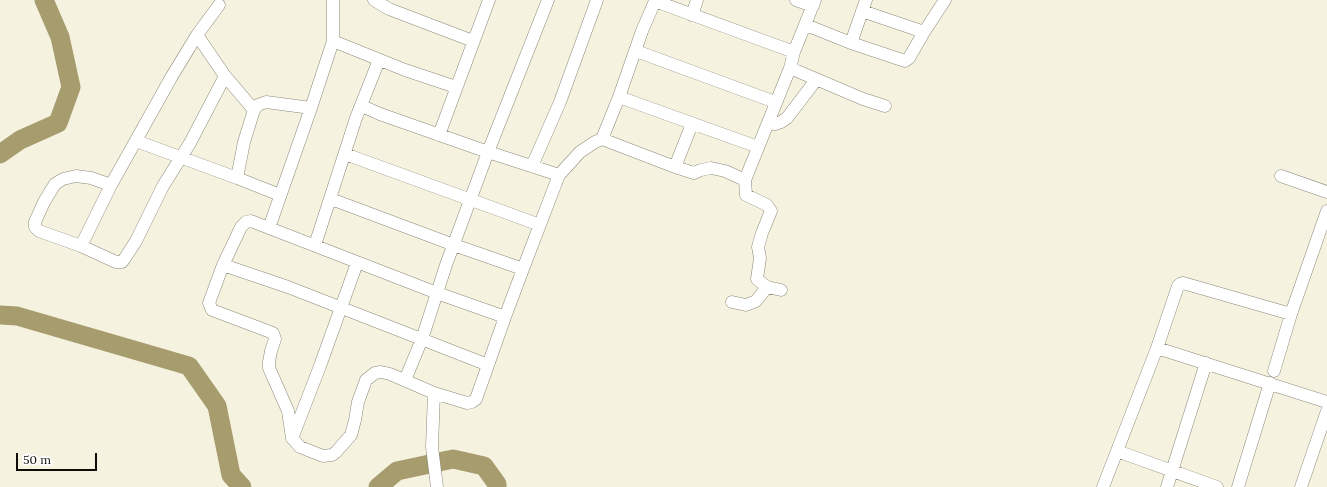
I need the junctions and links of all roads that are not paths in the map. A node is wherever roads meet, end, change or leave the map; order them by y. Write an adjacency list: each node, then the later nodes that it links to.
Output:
1 (332, 0): 17 (street)
2 (374, 0): 18 (street)
3 (489, 0): 18 (street)
4 (548, 0): 39 (street)
5 (597, 0): 42 (street)
6 (697, 0): 13 (street)
7 (796, 0): 10 (street)
8 (945, 0): 15 (street)
9 (653, 1): 13 (street); 20 (street)
10 (814, 3): 14 (street)
11 (219, 5): 16 (street)
12 (864, 6): 15 (street); 19 (street)
13 (692, 15): 21 (street)
14 (806, 25): 19 (street); 21 (street)
15 (924, 32): 19 (street)
16 (197, 35): 24 (street); 37 (street)
17 (333, 41): 22 (street); 31 (street)
18 (474, 41): 26 (street)
19 (850, 43)
20 (636, 51): 27 (street); 28 (street)
21 (794, 52): 23 (street)
22 (379, 60): 26 (street); 29 (street)
23 (790, 68): 25 (street); 28 (street)
24 (225, 76): 32 (street); 41 (street)
25 (816, 80): 30 (street); 33 (street)
26 (456, 87): 35 (street)
27 (619, 97): 34 (street); 36 (street)
28 (775, 102): 33 (street)
29 (362, 106): 35 (street); 40 (street)
30 (885, 106)
31 (311, 108): 32 (street); 50 (street)
32 (254, 110): 46 (street)
33 (768, 123): 38 (street)
34 (692, 124): 38 (street); 43 (street)
35 (439, 134): 39 (street)
36 (602, 139): 43 (street); 44 (street)
37 (136, 141): 41 (street); 48 (street)
38 (758, 147): 47 (street)
39 (488, 152): 42 (street); 52 (street)
40 (345, 154): 51 (street); 52 (street)
41 (181, 157): 46 (street); 58 (street)
42 (532, 166): 44 (street)
43 (675, 167): 47 (street)
44 (559, 175): 54 (street)
45 (1281, 176): 49 (street)
46 (237, 178): 50 (street)
47 (745, 180): 62 (street)
48 (111, 185): 58 (street); 58 (street)
49 (1327, 192)
50 (280, 195): 55 (street)
51 (331, 199): 56 (street); 57 (street)
52 (471, 199): 54 (street); 57 (street)
53 (1327, 211): 67 (street)
54 (540, 225): 61 (street)
55 (269, 228): 56 (street); 60 (street)
56 (315, 245): 59 (street)
57 (454, 245): 61 (street); 64 (street)
58 (80, 246)
59 (357, 263): 64 (street); 66 (street)
60 (223, 265): 66 (street); 78 (street)
61 (522, 269): 68 (street)
62 (767, 287): 63 (street); 65 (street)
63 (781, 290)
64 (437, 293): 68 (street); 69 (street)
65 (732, 302)
66 (342, 308): 69 (street); 78 (street)
67 (1291, 314): 70 (street); 73 (street)
68 (505, 317): 72 (street)
69 (422, 339): 72 (street); 74 (street)
70 (1157, 348): 71 (street); 79 (street)
71 (1206, 364): 73 (street); 80 (street)
72 (488, 365): 75 (street)
73 (1272, 377): 76 (street); 85 (street)
74 (405, 380): 75 (street); 78 (street)
75 (434, 393): 81 (street)
76 (1327, 402)
77 (1327, 411): 86 (street)
78 (292, 438)
79 (1117, 451): 80 (street); 82 (street)
80 (1172, 471): 83 (street); 84 (street)
81 (437, 487)
82 (1103, 487)
83 (1167, 487)
84 (1217, 487)
85 (1238, 487)
86 (1301, 487)

